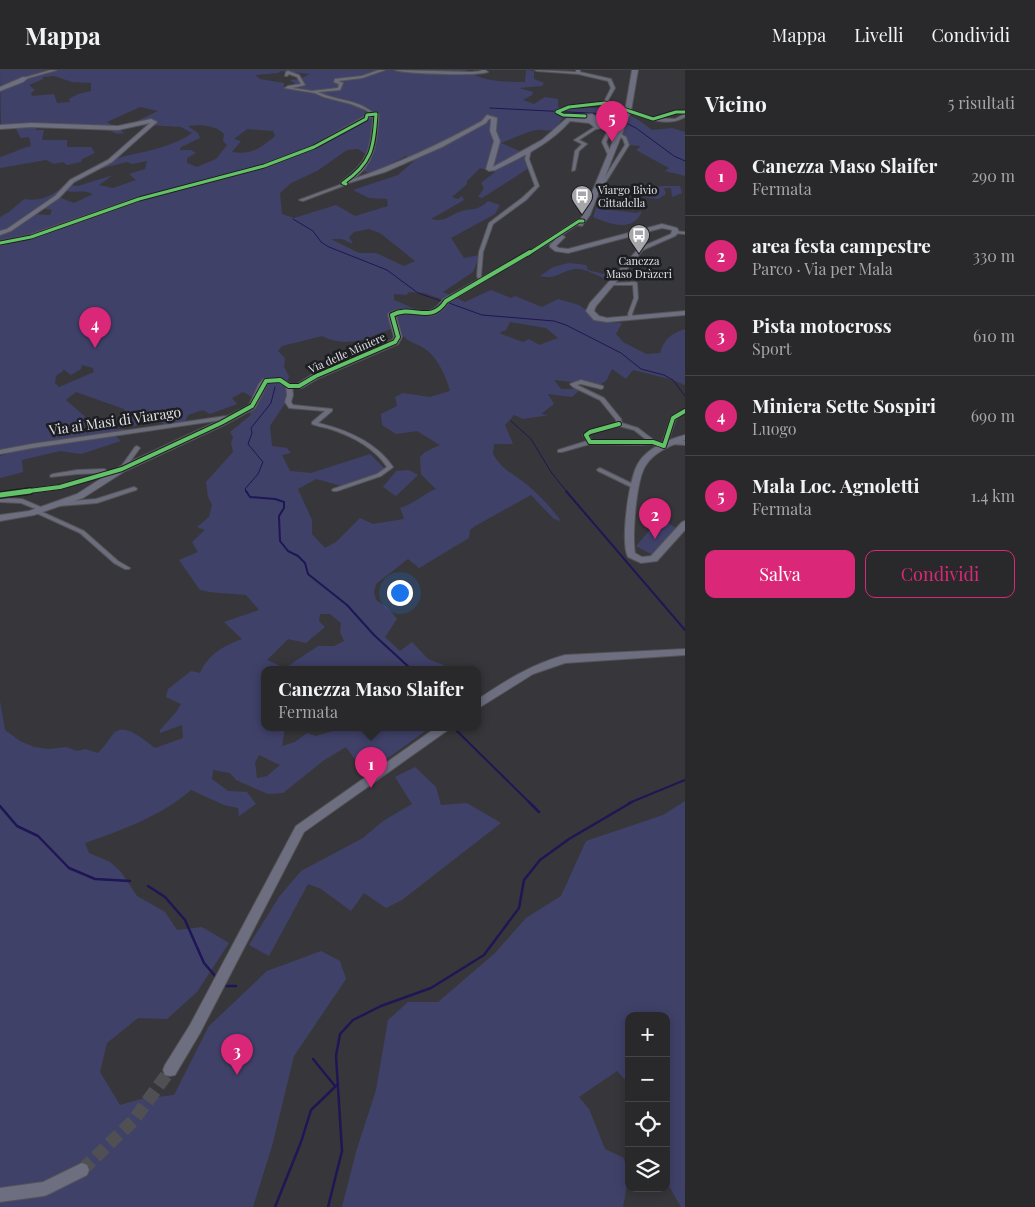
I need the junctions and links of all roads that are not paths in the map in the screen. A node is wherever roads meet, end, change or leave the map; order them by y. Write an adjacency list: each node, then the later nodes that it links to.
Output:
1 (54, 70): 9 (street)
2 (383, 70): 12 (street)
3 (398, 70): 4 (street)
4 (482, 70)
5 (537, 70): 7 (street)
6 (635, 70): 14 (street)
7 (578, 71): 13 (street)
8 (286, 75): 12 (street)
9 (25, 78): 10 (street); 11 (street)
10 (0, 83)
11 (0, 89)
12 (314, 92): 15 (street)
13 (605, 103): 14 (street); 17 (street)
14 (628, 111): 18 (street); 21 (street)
15 (372, 114): 25 (street); 32 (street)
16 (685, 114): 18 (street); 18 (street)
17 (585, 116): 19 (street); 21 (street)
18 (657, 119)
19 (599, 126): 22 (street); 23 (street); 24 (street)
20 (0, 127): 30 (street)
21 (619, 134): 23 (street); 26 (street)
22 (529, 150): 25 (street); 33 (street)
23 (610, 154): 26 (street)
24 (574, 170)
25 (346, 184): 27 (street)
26 (598, 186): 28 (street)
27 (301, 200)
28 (583, 221): 29 (street); 33 (street, Via delle Miniere)
29 (676, 232): 31 (street); 34 (street)
30 (0, 233)
31 (685, 233)
32 (0, 243)
33 (481, 279): 38 (street, Via delle Miniere)
34 (611, 284): 36 (street); 36 (street)
35 (685, 313): 36 (street)
36 (631, 318)
37 (601, 387): 41 (street)
38 (289, 390): 40 (street, Via delle Miniere); 56 (street)
39 (685, 411): 46 (street)
40 (233, 417): 49 (street, Via ai Masi di Viarago); 50 (street, Via delle Miniere)
41 (619, 424): 43 (street); 44 (street)
42 (685, 437): 46 (street)
43 (590, 442): 44 (street); 48 (street)
44 (653, 442): 46 (street)
45 (685, 443): 46 (street)
46 (668, 445): 54 (street)
47 (137, 448): 50 (street)
48 (560, 451)
49 (0, 452)
50 (122, 469): 52 (street); 59 (street, Via delle Miniere)
51 (600, 470): 54 (street)
52 (109, 473): 53 (street); 57 (street)
53 (53, 476)
54 (635, 487): 62 (street)
55 (134, 489): 59 (street)
56 (335, 490)
57 (0, 495)
58 (0, 500): 60 (street)
59 (56, 504): 60 (street, Via delle Miniere)
60 (38, 510): 61 (street, Via delle Miniere); 63 (street)
61 (0, 518)
62 (685, 524)
63 (127, 568)
64 (685, 652): 65 (street)
65 (481, 702)
66 (438, 731): 67 (street)
67 (170, 1070)
68 (82, 1170): 69 (street)
69 (0, 1194)

